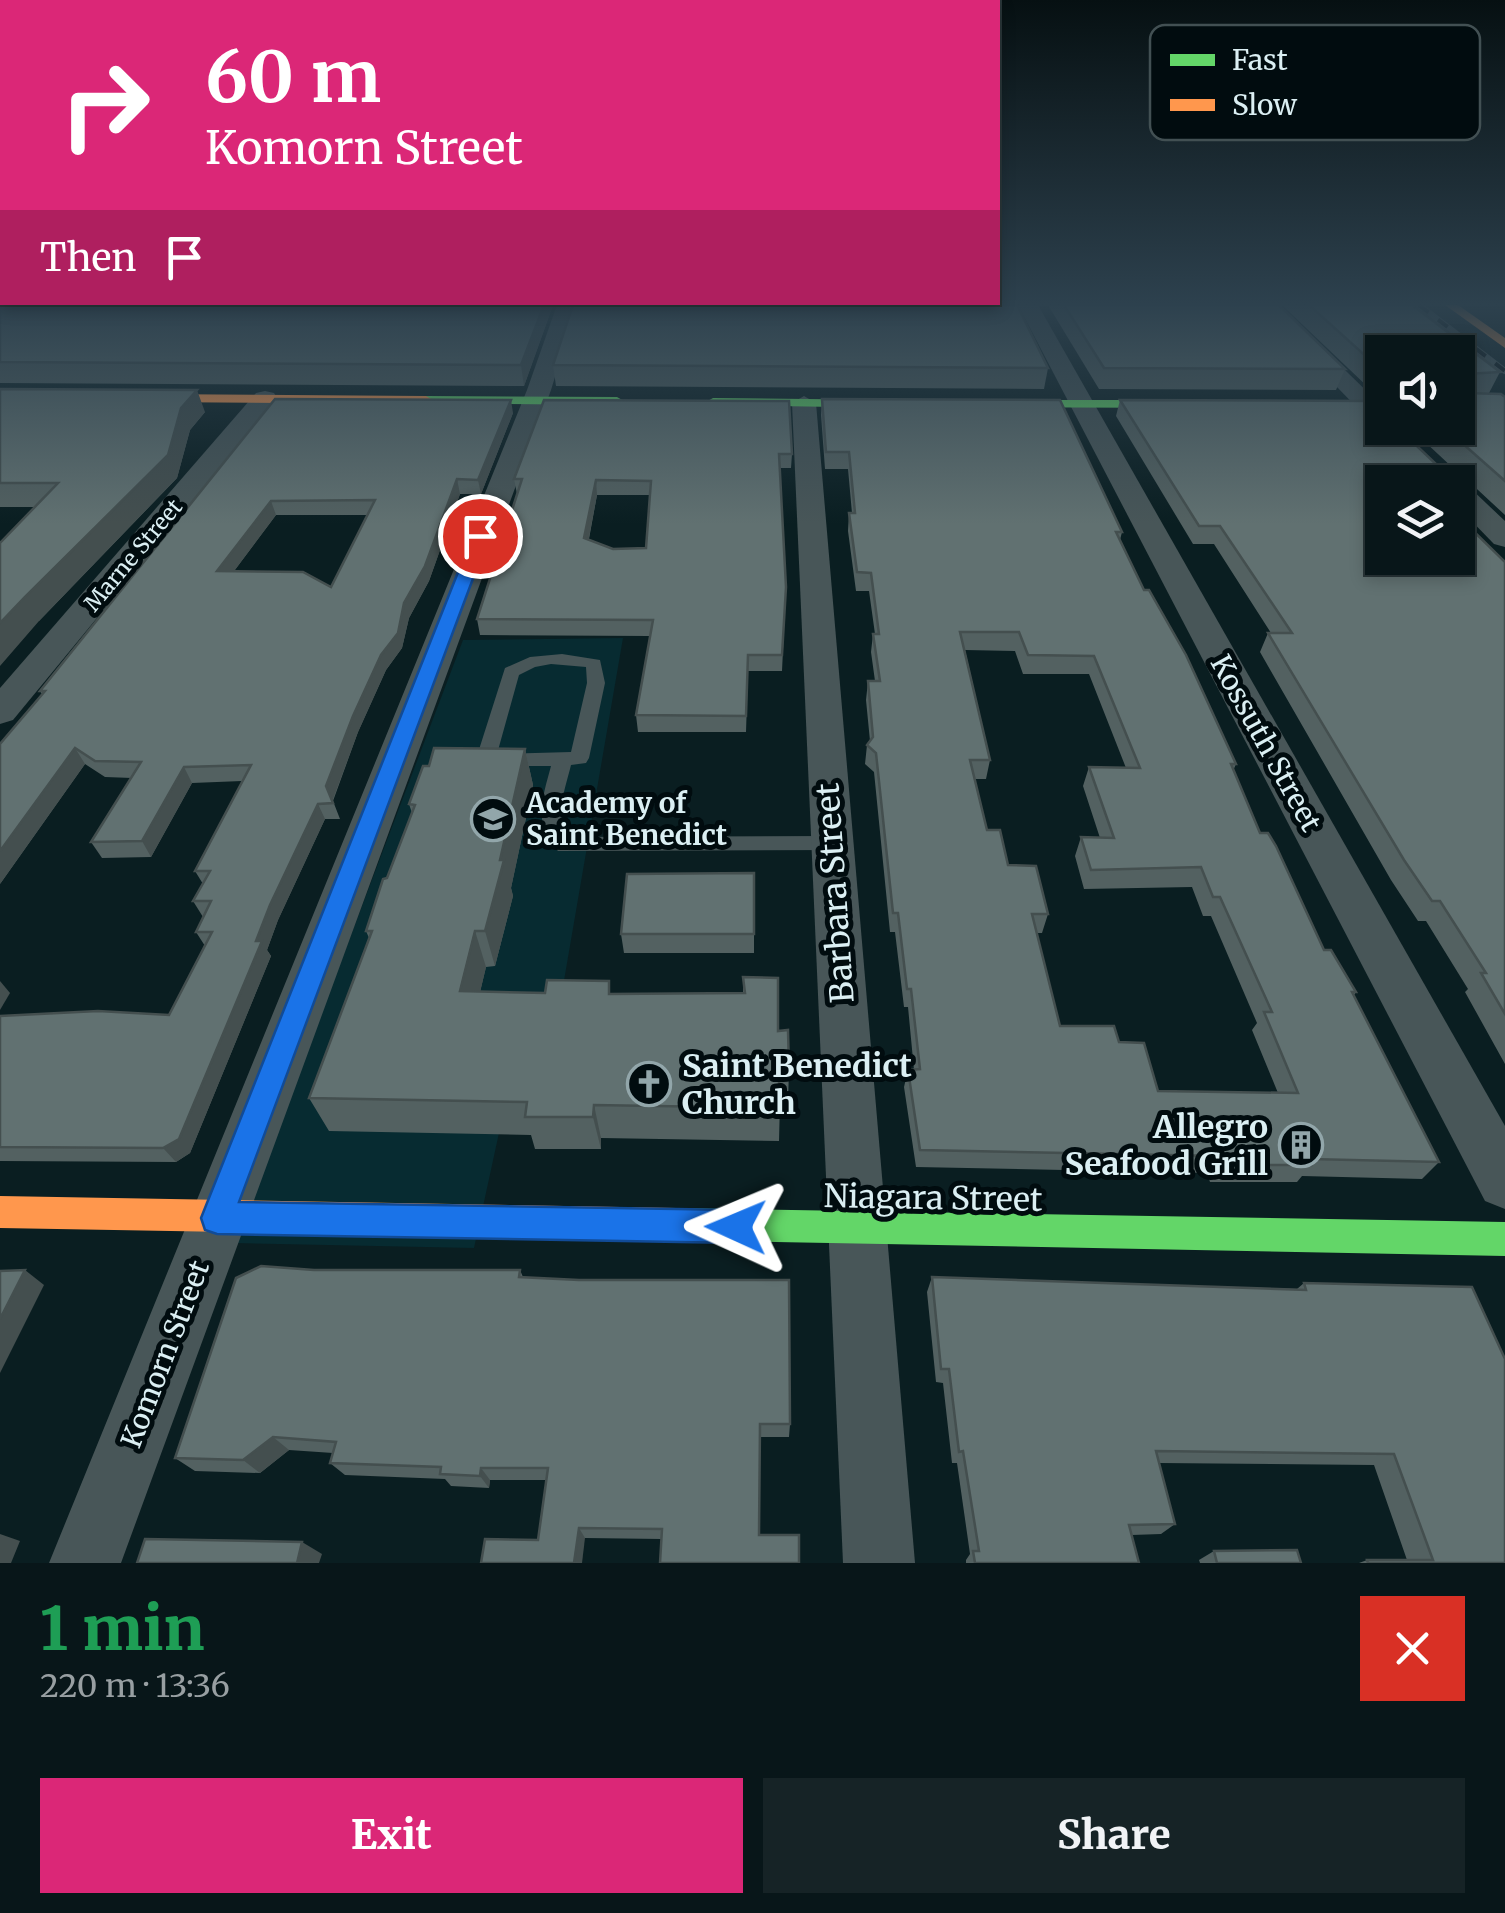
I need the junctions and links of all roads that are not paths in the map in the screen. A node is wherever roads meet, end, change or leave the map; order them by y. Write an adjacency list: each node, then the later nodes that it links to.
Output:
1 (541, 378): 7 (street, Komorn Street)
2 (1067, 378): 13 (street, Kossuth Street)
3 (1344, 378): 6 (street)
4 (0, 397): 5 (main road)
5 (265, 398): 7 (main road); 19 (street, Marne Street)
6 (1365, 398)
7 (533, 400): 8 (main road); 26 (street, Komorn Street)
8 (649, 401)
9 (688, 402): 10 (main road)
10 (804, 403): 11 (main road); 23 (street, Barbara Street)
11 (926, 404)
12 (964, 404): 13 (main road)
13 (1081, 404): 14 (main road); 24 (street, Kossuth Street)
14 (1214, 404)
15 (1272, 404): 16 (main road)
16 (1365, 408)
17 (1475, 509): 18 (street)
18 (1505, 538)
19 (0, 712)
20 (564, 759): 21 (lane); 21 (lane); 23 (lane)
21 (486, 760): 22 (lane)
22 (466, 774)
23 (832, 844): 27 (street, Barbara Street)
24 (1505, 1180)
25 (0, 1212): 26 (main road, Niagara Street)
26 (217, 1218): 27 (main road, Niagara Street); 29 (street, Komorn Street)
27 (856, 1229): 28 (main road, Niagara Street); 30 (street, Barbara Street)
28 (1505, 1239)
29 (85, 1563)
30 (879, 1563)

